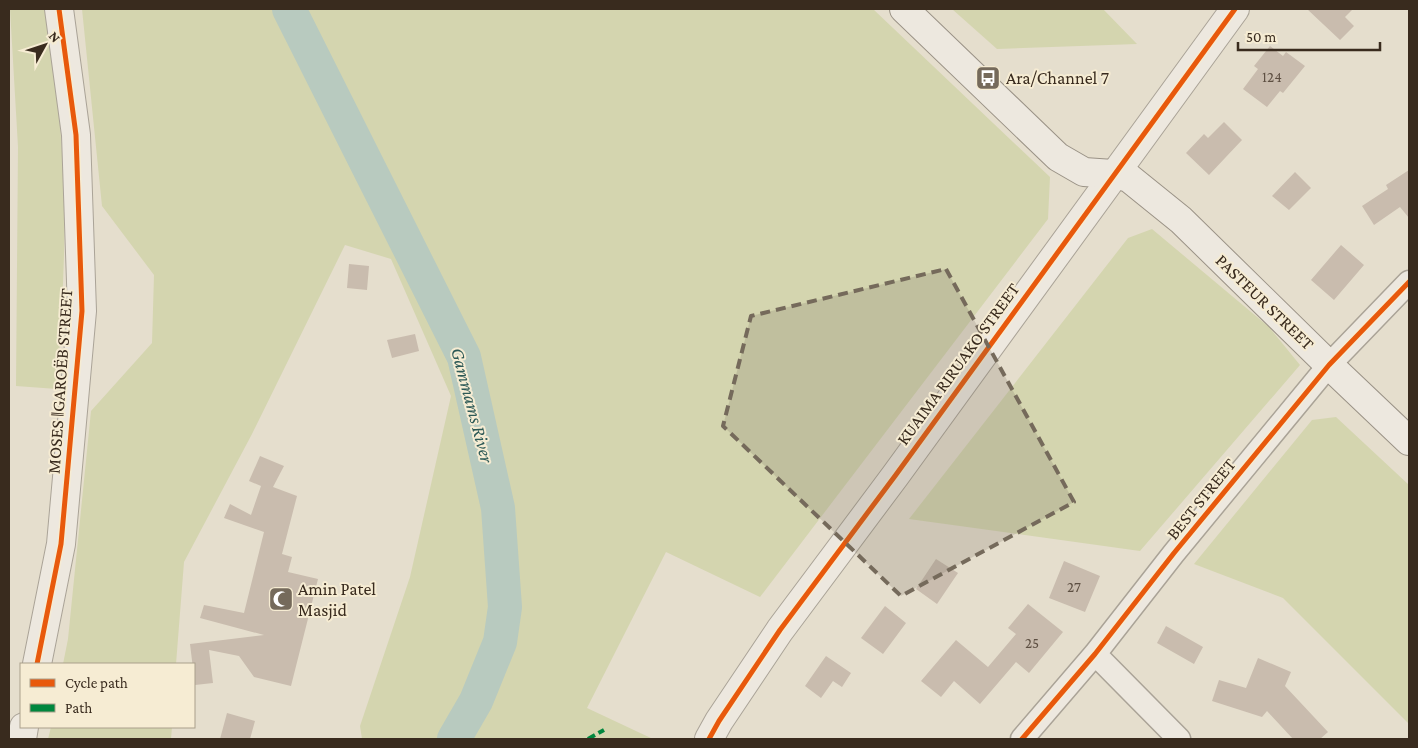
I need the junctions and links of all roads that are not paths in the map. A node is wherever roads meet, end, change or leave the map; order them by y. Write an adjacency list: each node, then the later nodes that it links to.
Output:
1 (59, 9): 9 (street, MOSES ǁGAROËB STREET)
2 (904, 9): 4 (street)
3 (1235, 9): 4 (street, KUAIMA RIRUAKO STREET)
4 (1114, 174): 6 (street, PASTEUR STREET); 10 (street, KUAIMA RIRUAKO STREET)
5 (1409, 282): 6 (street, BEST STREET)
6 (1329, 365): 7 (street, PASTEUR STREET); 8 (street, BEST STREET)
7 (1409, 441)
8 (1095, 654): 11 (street, BEST STREET); 12 (street)
9 (37, 663)
10 (709, 739)
11 (1022, 739)
12 (1179, 739)

